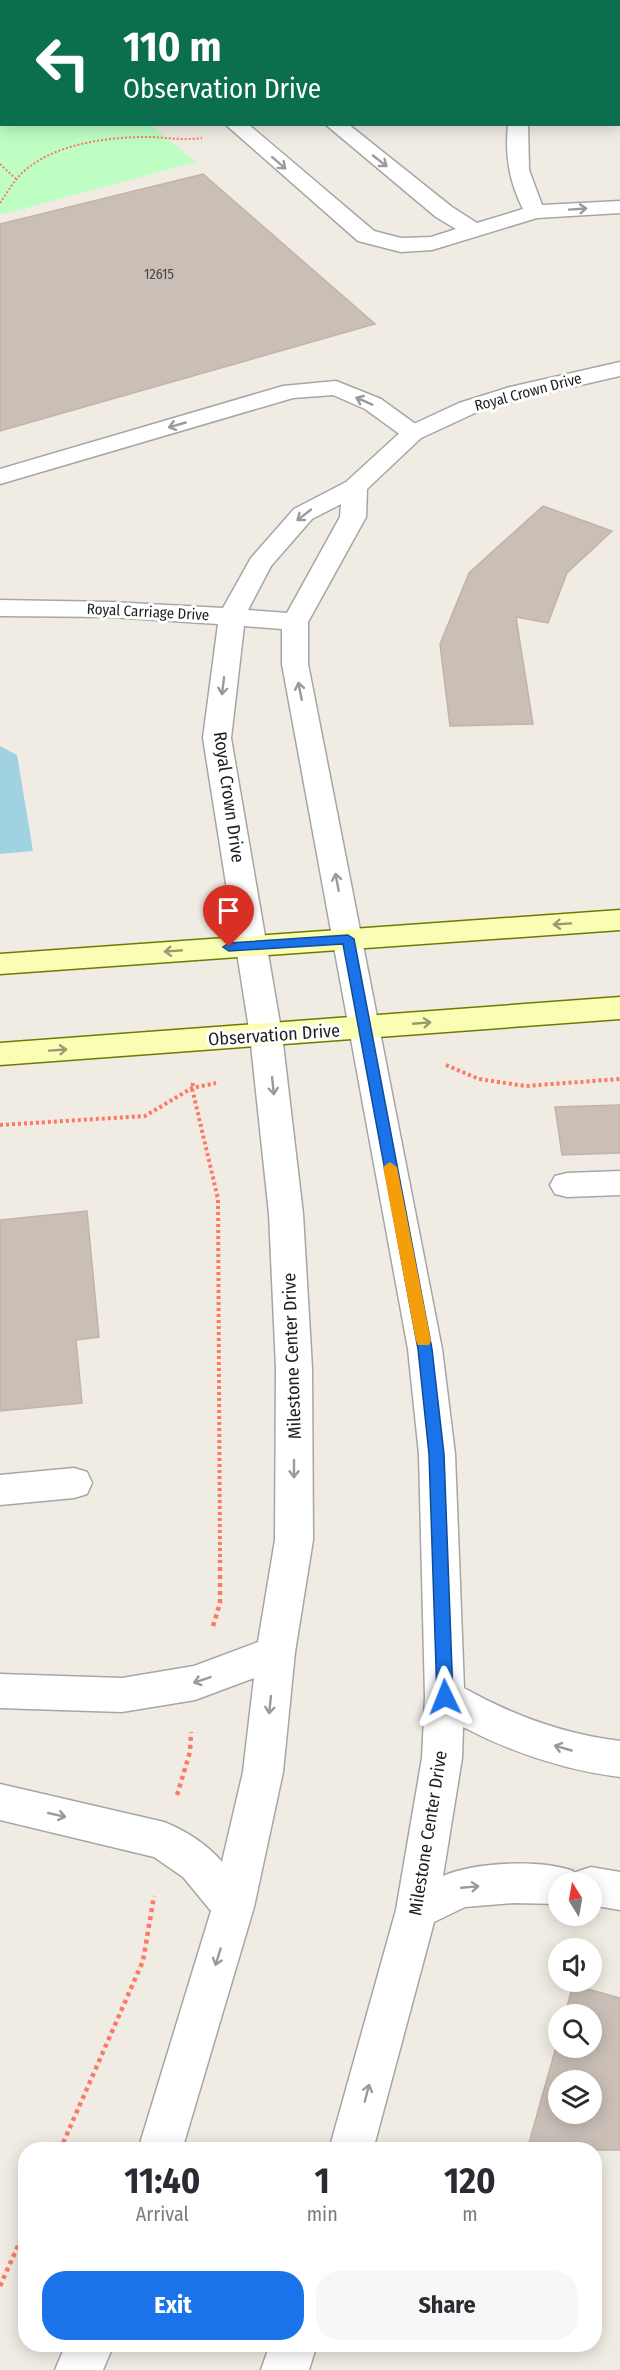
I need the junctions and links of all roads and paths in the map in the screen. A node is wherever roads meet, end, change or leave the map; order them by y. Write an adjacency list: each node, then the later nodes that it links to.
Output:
1 (336, 126): 9 (street, one-way to 9)
2 (518, 126): 8 (street)
3 (237, 127): 5 (path); 9 (street, one-way to 9)
4 (0, 164): 5 (path)
5 (16, 180): 6 (path)
6 (0, 203)
7 (620, 207): 8 (street, one-way to 7)
8 (535, 212): 9 (street)
9 (474, 231)
10 (620, 369): 11 (street, Royal Crown Drive)
11 (413, 433): 12 (street, one-way to 12); 13 (street, Royal Crown Drive)
12 (0, 477)
13 (355, 488): 15 (street, Royal Crown Drive, one-way to 15); 16 (street)
14 (0, 608): 15 (street, Royal Carriage Drive)
15 (232, 617): 16 (street, Royal Carriage Drive); 19 (street, Royal Crown Drive, one-way to 19)
16 (295, 622): 18 (street, one-way to 16)
17 (620, 920): 18 (street, one-way to 18)
18 (348, 939): 19 (street); 24 (street, Milestone Center Drive)
19 (252, 945): 20 (street, one-way to 20); 22 (street, Milestone Center Drive)
20 (0, 964)
21 (620, 1008): 24 (street, Observation Drive, one-way to 21)
22 (266, 1035): 23 (street, Observation Drive); 24 (street, Observation Drive); 26 (street, Milestone Center Drive)
23 (189, 1041): 25 (street, Observation Drive, one-way to 23); 28 (path)
24 (367, 1046): 27 (path); 37 (street, Milestone Center Drive)
25 (0, 1054)
26 (271, 1072): 28 (path); 34 (street, Milestone Center Drive, one-way to 34)
27 (620, 1079)
28 (192, 1088): 29 (path); 35 (path)
29 (0, 1125)
30 (620, 1183): 31 (street)
31 (567, 1185)
32 (74, 1483): 33 (street)
33 (0, 1490)
34 (276, 1652): 35 (street, one-way to 35); 44 (street, Milestone Center Drive, one-way to 44)
35 (195, 1683): 36 (street); 40 (path)
36 (0, 1691)
37 (445, 1697): 38 (street, one-way to 37); 45 (street, Milestone Center Drive)
38 (620, 1760)
39 (0, 1802): 40 (street, one-way to 40)
40 (164, 1841): 44 (street); 46 (path)
41 (548, 1885): 45 (street, one-way to 41)
42 (602, 1888): 43 (street)
43 (620, 1891)
44 (233, 1907): 47 (street, Milestone Center Drive, one-way to 47)
45 (417, 1910): 48 (street, Milestone Center Drive, one-way to 45)
46 (64, 2142)
47 (162, 2142)
48 (353, 2142)
49 (18, 2246): 50 (path)
50 (0, 2286)
51 (87, 2352): 53 (street)
52 (291, 2352): 54 (street)
53 (79, 2370)
54 (285, 2370)

